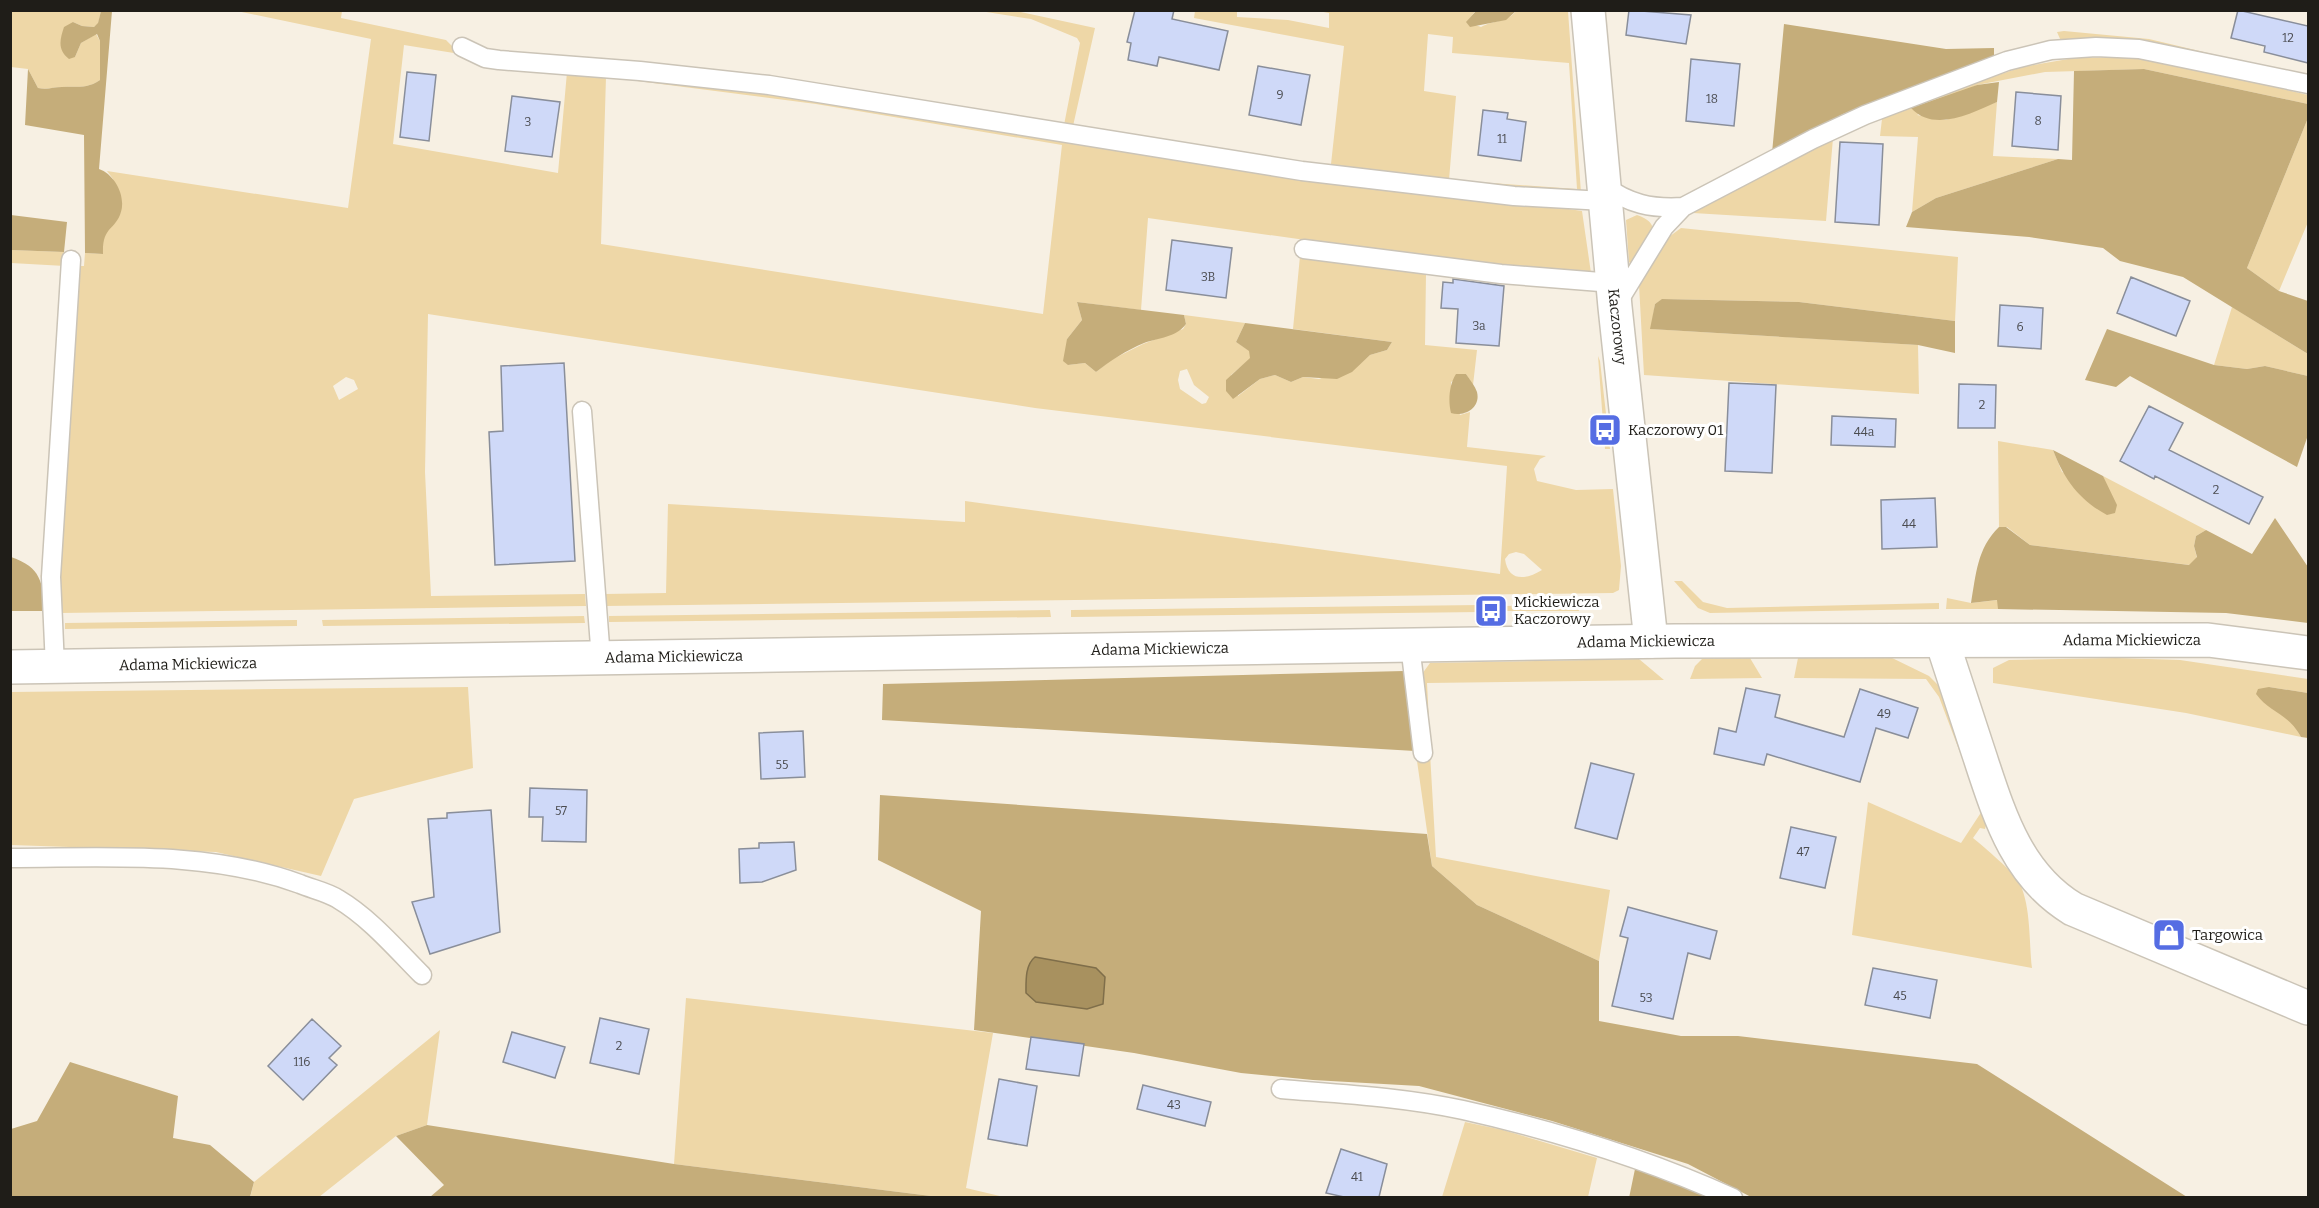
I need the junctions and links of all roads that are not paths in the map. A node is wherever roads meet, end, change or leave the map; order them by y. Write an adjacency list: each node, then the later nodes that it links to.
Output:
1 (1587, 10): 4 (street, Kaczorowy)
2 (462, 47): 4 (lane)
3 (2308, 84): 5 (lane)
4 (1604, 193): 5 (lane); 8 (street, Kaczorowy)
5 (1683, 207): 8 (lane)
6 (1304, 249): 8 (lane)
7 (71, 260): 16 (lane)
8 (1614, 295): 10 (street, Kaczorowy)
9 (582, 411): 14 (lane)
10 (1651, 641): 11 (street, Adama Mickiewicza); 12 (street, Adama Mickiewicza)
11 (1942, 641): 13 (street, Adama Mickiewicza); 20 (street)
12 (1410, 645): 14 (street, Adama Mickiewicza); 17 (lane)
13 (2308, 653)
14 (601, 658): 16 (street, Adama Mickiewicza)
15 (10, 667): 16 (street, Adama Mickiewicza)
16 (55, 667)
17 (1423, 753)
18 (10, 858): 19 (lane)
19 (422, 975)
20 (2308, 1008)
21 (1281, 1089): 22 (lane)
22 (1733, 1197)

